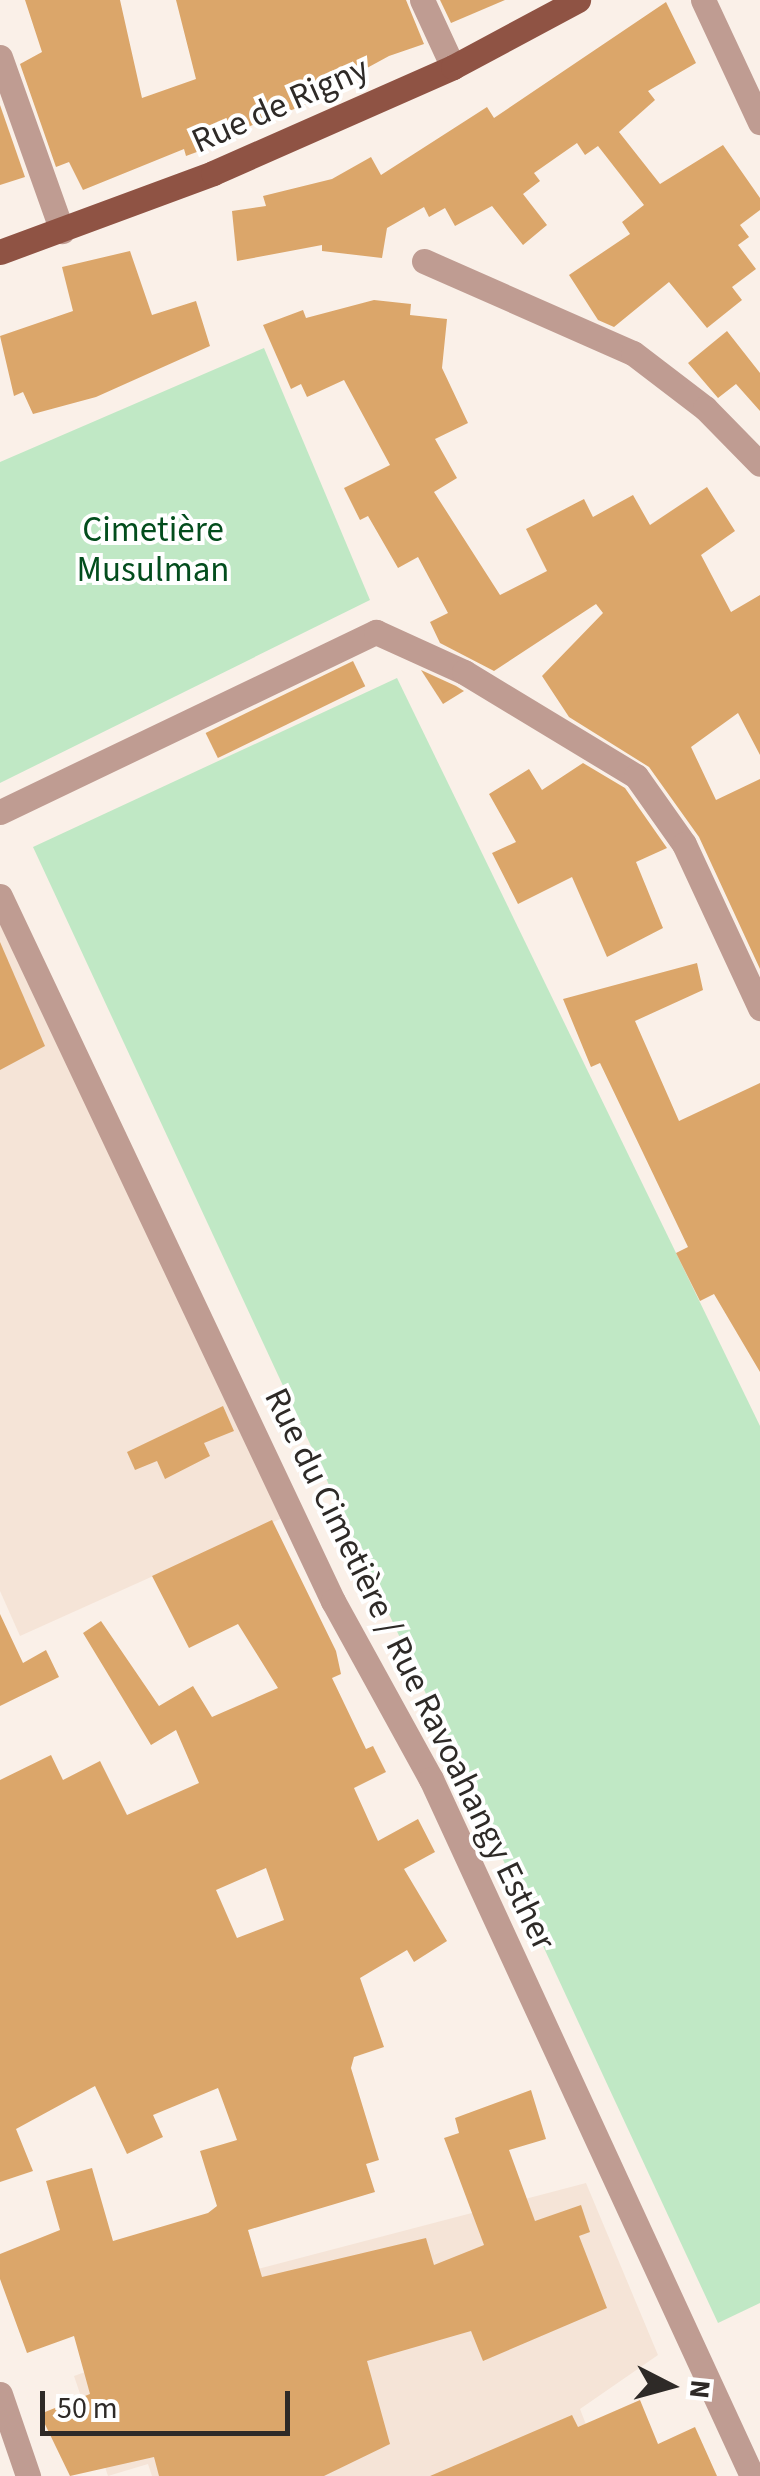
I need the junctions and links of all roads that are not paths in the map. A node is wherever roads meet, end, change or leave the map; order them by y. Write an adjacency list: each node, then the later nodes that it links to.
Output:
1 (422, 0): 5 (street)
2 (578, 0): 5 (main road, Rue de Rigny)
3 (703, 0): 6 (street)
4 (0, 57): 7 (street)
5 (453, 66): 7 (main road, Rue de Rigny)
6 (760, 122)
7 (62, 231): 8 (main road, Rue de Rigny)
8 (0, 252)
9 (424, 261): 10 (street)
10 (760, 464)
11 (0, 812): 13 (street)
12 (0, 896): 16 (street, Rue du Cimetière / Rue Ravoahangy Esther)
13 (760, 1008)
14 (0, 2394): 15 (street)
15 (28, 2476)
16 (752, 2476)

